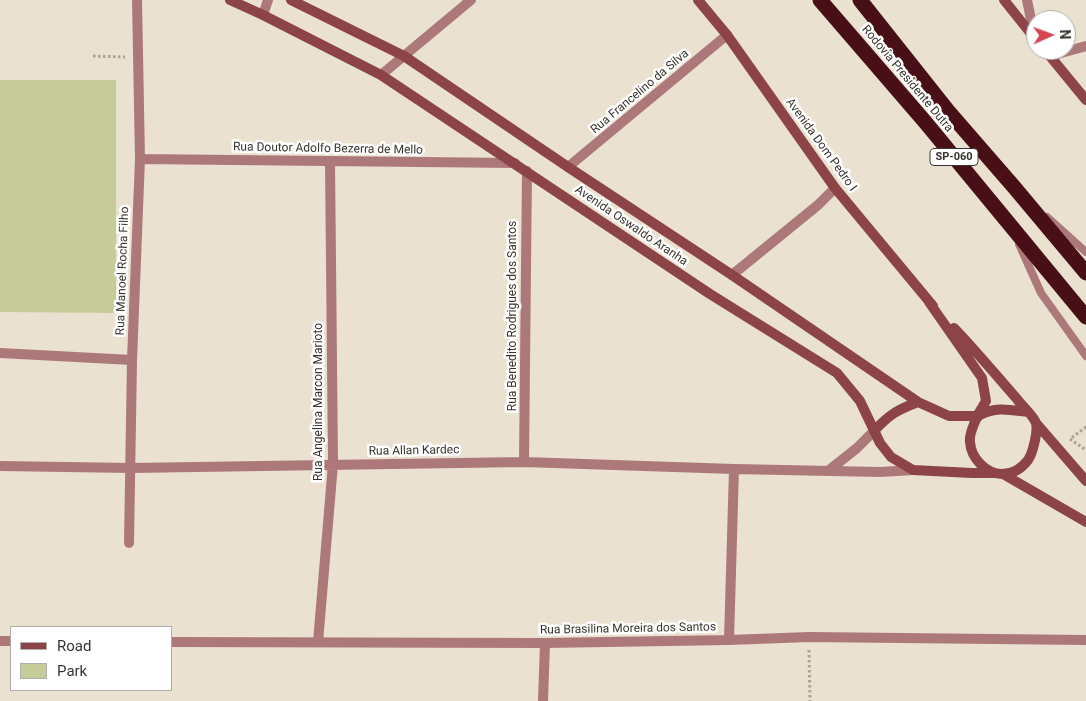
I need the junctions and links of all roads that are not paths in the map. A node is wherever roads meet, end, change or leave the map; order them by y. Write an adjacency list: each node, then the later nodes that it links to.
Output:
1 (137, 0): 17 (street, Rua Manoel Rocha Filho)
2 (230, 0): 10 (street, Avenida Oswaldo Aranha)
3 (268, 0): 10 (street)
4 (290, 0): 13 (street, Avenida Oswaldo Aranha)
5 (471, 0): 13 (street)
6 (698, 0): 12 (street, Avenida Dom Pedro I)
7 (820, 0): 24 (highway, Rodovia Presidente Dutra / SP-060)
8 (860, 0): 22 (highway, Rodovia Presidente Dutra / SP-060)
9 (1004, 0): 11 (street)
10 (263, 15): 15 (street, Avenida Oswaldo Aranha)
11 (1026, 27)
12 (727, 35): 20 (street, Rua Francelino da Silva); 23 (street, Avenida Dom Pedro I)
13 (404, 56): 15 (street); 20 (street, Avenida Oswaldo Aranha)
14 (1053, 60): 16 (street)
15 (381, 75): 19 (street, Avenida Oswaldo Aranha)
16 (1086, 100)
17 (140, 159): 18 (street, Rua Doutor Adolfo Bezerra de Mello); 32 (street, Rua Manoel Rocha Filho)
18 (330, 162): 19 (street, Rua Doutor Adolfo Bezerra de Mello); 39 (street, Rua Angelina Marcon Marioto)
19 (515, 163): 21 (street, Avenida Oswaldo Aranha)
20 (568, 168): 27 (street, Avenida Oswaldo Aranha)
21 (526, 171): 37 (street, Avenida Oswaldo Aranha); 38 (street, Rua Benedito Rodrigues dos Santos)
22 (1014, 187): 25 (lane); 26 (highway, Rodovia Presidente Dutra / SP-060)
23 (835, 188): 27 (street); 28 (street, Avenida Dom Pedro I)
24 (1010, 224): 29 (highway, Rodovia Presidente Dutra / SP-060); 31 (lane)
25 (1086, 252)
26 (1086, 273)
27 (732, 275): 33 (street, Avenida Oswaldo Aranha)
28 (929, 302): 34 (street, Avenida Dom Pedro I); 35 (street, Avenida Dom Pedro I)
29 (1086, 317)
30 (0, 353): 32 (street)
31 (1086, 356)
32 (132, 360): 41 (street, Rua Manoel Rocha Filho)
33 (918, 402): 35 (street, Avenida Oswaldo Aranha); 37 (street)
34 (1028, 412): 35 (street); 36 (street)
35 (977, 416): 45 (street)
36 (1036, 423): 45 (street); 46 (street)
37 (874, 431): 43 (street, Avenida Oswaldo Aranha); 44 (street)
38 (524, 462): 39 (street, Rua Allan Kardec); 42 (street, Rua Allan Kardec)
39 (333, 464): 41 (street, Rua Allan Kardec); 52 (street, Rua Angelina Marcon Marioto)
40 (0, 466): 41 (street, Rua Allan Kardec)
41 (131, 468): 48 (street, Rua Manoel Rocha Filho)
42 (734, 469): 44 (street, Rua Allan Kardec); 49 (street)
43 (913, 470): 44 (street, Rua Allan Kardec); 45 (street, Avenida Oswaldo Aranha)
44 (828, 471)
45 (998, 473): 47 (street)
46 (1086, 481)
47 (1086, 522)
48 (129, 543)
49 (729, 640): 50 (street, Rua Brasilina Moreira dos Santos); 53 (street, Rua Brasilina Moreira dos Santos)
50 (1086, 640)
51 (172, 642): 52 (street, Rua Brasilina Moreira dos Santos)
52 (318, 642): 53 (street, Rua Brasilina Moreira dos Santos)
53 (545, 643): 54 (street)
54 (543, 701)

